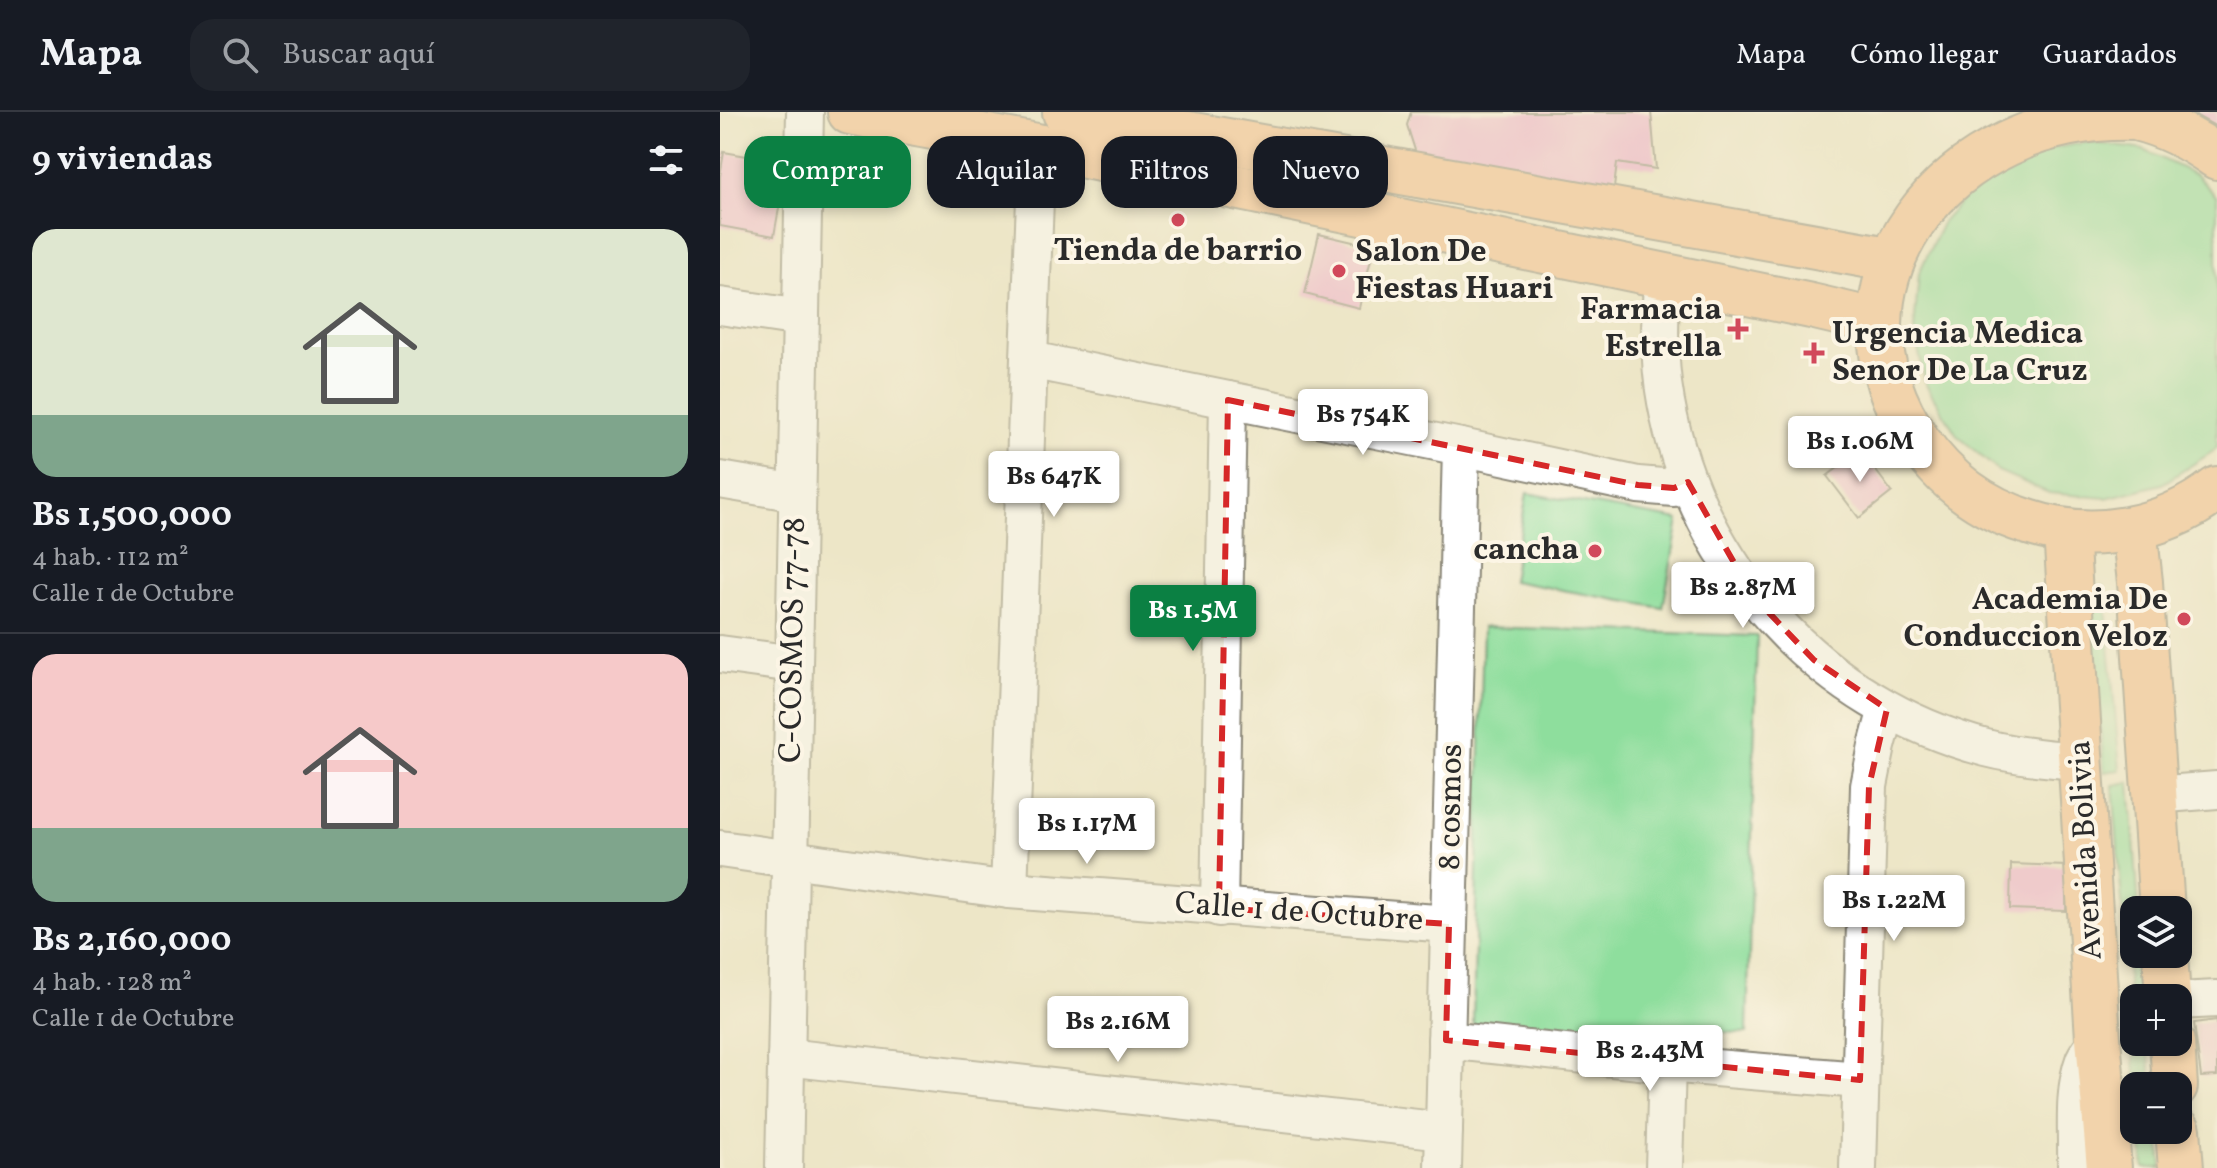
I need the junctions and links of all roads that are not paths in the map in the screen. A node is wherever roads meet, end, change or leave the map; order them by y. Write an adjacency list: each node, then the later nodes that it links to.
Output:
1 (805, 112): 13 (street, C-COSMOS 77-78)
2 (850, 112): 6 (main road)
3 (2102, 112): 5 (main road); 8 (main road)
4 (1084, 114): 10 (main road)
5 (2045, 114): 10 (main road)
6 (982, 136)
7 (1085, 156): 11 (main road)
8 (2217, 157)
9 (1035, 208): 15 (street)
10 (1888, 259): 14 (main road)
11 (1663, 275): 14 (main road); 19 (street)
12 (720, 306): 13 (street)
13 (801, 318): 21 (street, C-COSMOS 77-78)
14 (1879, 322): 23 (main road)
15 (1030, 360): 16 (street); 32 (street)
16 (1228, 400): 17 (street); 34 (street)
17 (1461, 447): 19 (street); 35 (street, 8 cosmos)
18 (720, 480): 21 (street)
19 (1688, 482): 26 (street)
20 (2217, 489): 22 (main road)
21 (797, 493): 25 (street, C-COSMOS 77-78)
22 (2134, 528): 23 (main road); 29 (main road)
23 (2066, 531): 27 (main road, Avenida Bolivia)
24 (720, 654): 25 (street)
25 (794, 664): 31 (street, C-COSMOS 77-78)
26 (1887, 709): 27 (street); 42 (street)
27 (2082, 761): 38 (main road, Avenida Bolivia)
28 (2217, 790): 29 (street)
29 (2154, 795): 33 (main road)
30 (720, 849): 31 (street, Calle 1 de Octubre)
31 (790, 857): 32 (street, Calle 1 de Octubre); 40 (street, C-COSMOS 77-78)
32 (1009, 890): 34 (street, Calle 1 de Octubre)
33 (2161, 896)
34 (1219, 908): 35 (street, Calle 1 de Octubre)
35 (1449, 924): 39 (street, 8 cosmos)
36 (2217, 999): 37 (street)
37 (2192, 1000)
38 (2098, 1038): 49 (street); 50 (main road, Avenida Bolivia)
39 (1446, 1040): 41 (street); 43 (street, 8 cosmos)
40 (786, 1057): 43 (street); 45 (street, C-COSMOS 77-78)
41 (1667, 1064): 42 (street); 47 (street)
42 (1860, 1080): 48 (street)
43 (1444, 1131): 46 (street, 8 cosmos)
44 (2179, 1144): 51 (main road)
45 (784, 1168)
46 (1443, 1168)
47 (1664, 1168)
48 (1858, 1168)
49 (2076, 1168)
50 (2109, 1168)
51 (2181, 1168)

